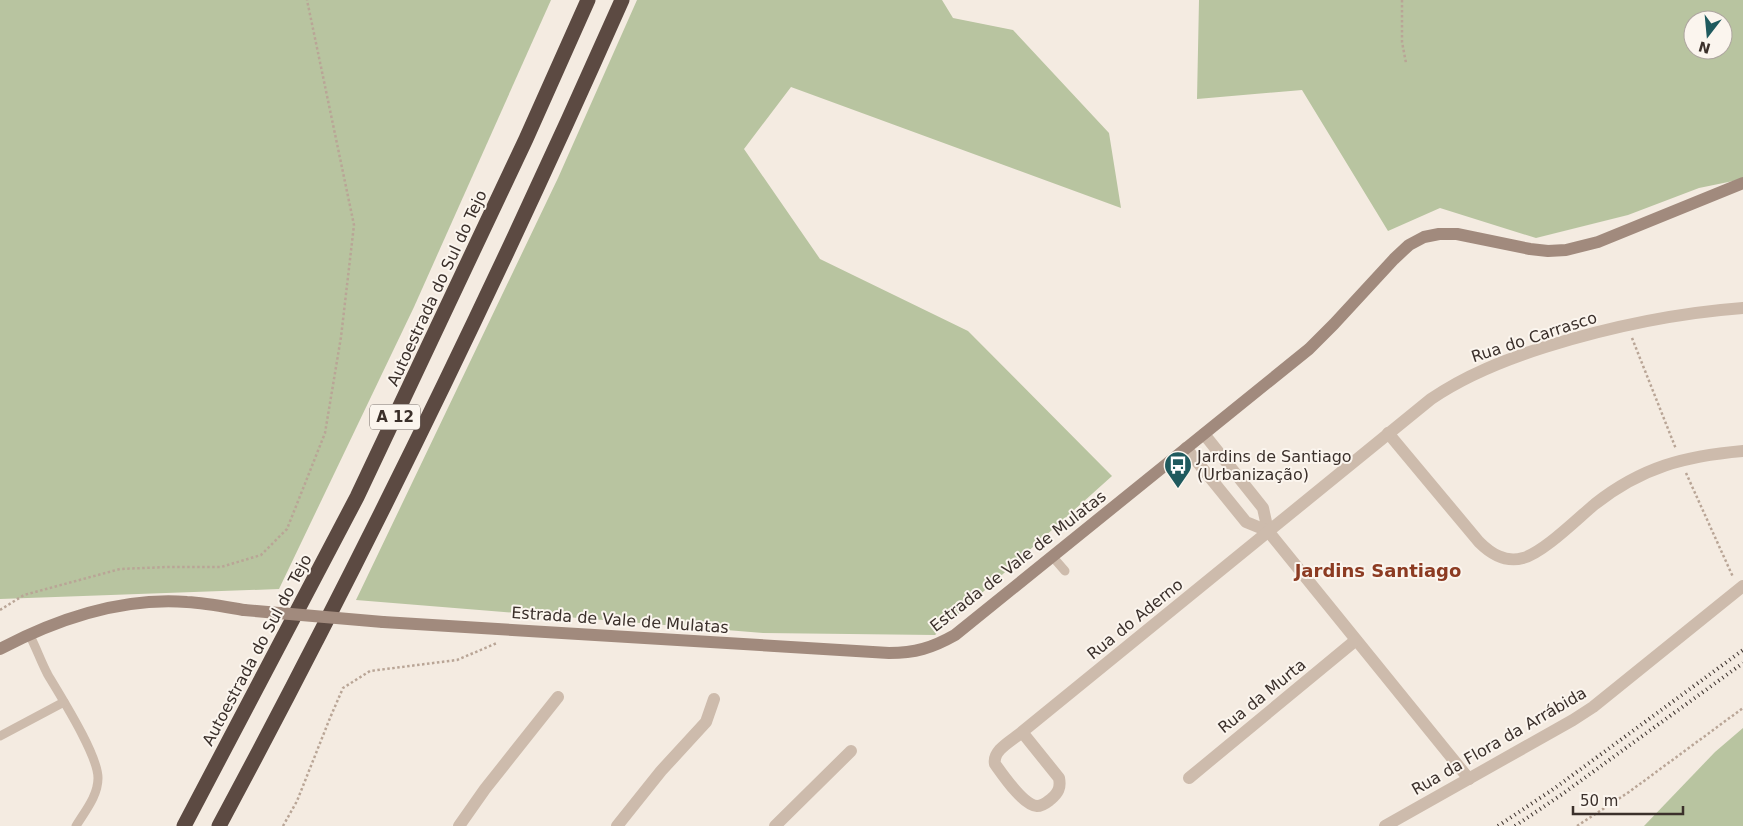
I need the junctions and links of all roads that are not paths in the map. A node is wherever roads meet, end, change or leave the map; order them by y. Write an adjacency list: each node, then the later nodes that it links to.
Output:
1 (588, 0): 27 (highway, Autoestrada do Sul do Tejo / A 12)
2 (622, 0): 28 (highway, A 12)
3 (1743, 184): 6 (street, Estrada de Vale de Mulatas)
4 (1743, 308): 5 (street, Rua do Carrasco)
5 (1388, 433): 8 (street); 11 (street, Rua do Carrasco)
6 (1204, 434): 7 (street, Estrada de Vale de Mulatas); 9 (street)
7 (1186, 448): 10 (street); 12 (street, Estrada de Vale de Mulatas)
8 (1743, 451)
9 (1222, 457): 10 (street); 11 (street)
10 (1204, 471): 11 (street)
11 (1268, 531): 16 (street); 21 (street, Rua do Aderno)
12 (1052, 556): 13 (lane); 15 (street, Estrada de Vale de Mulatas, bridge)
13 (1065, 571)
14 (1741, 588): 25 (street, Rua da Flora da Arrábida)
15 (29, 634): 17 (street, Estrada de Vale de Mulatas); 20 (lane)
16 (1356, 640): 24 (street, Rua da Murta); 25 (street)
17 (0, 649)
18 (558, 697): 29 (street)
19 (714, 699): 30 (street)
20 (64, 702): 22 (lane); 26 (lane)
21 (1022, 732): 21 (street, Rua do Aderno)
22 (0, 736)
23 (851, 751): 31 (street)
24 (1189, 778)
25 (1469, 779): 32 (street, Rua da Flora da Arrábida)
26 (76, 826)
27 (184, 826)
28 (219, 826)
29 (459, 826)
30 (617, 826)
31 (775, 826)
32 (1385, 826)

